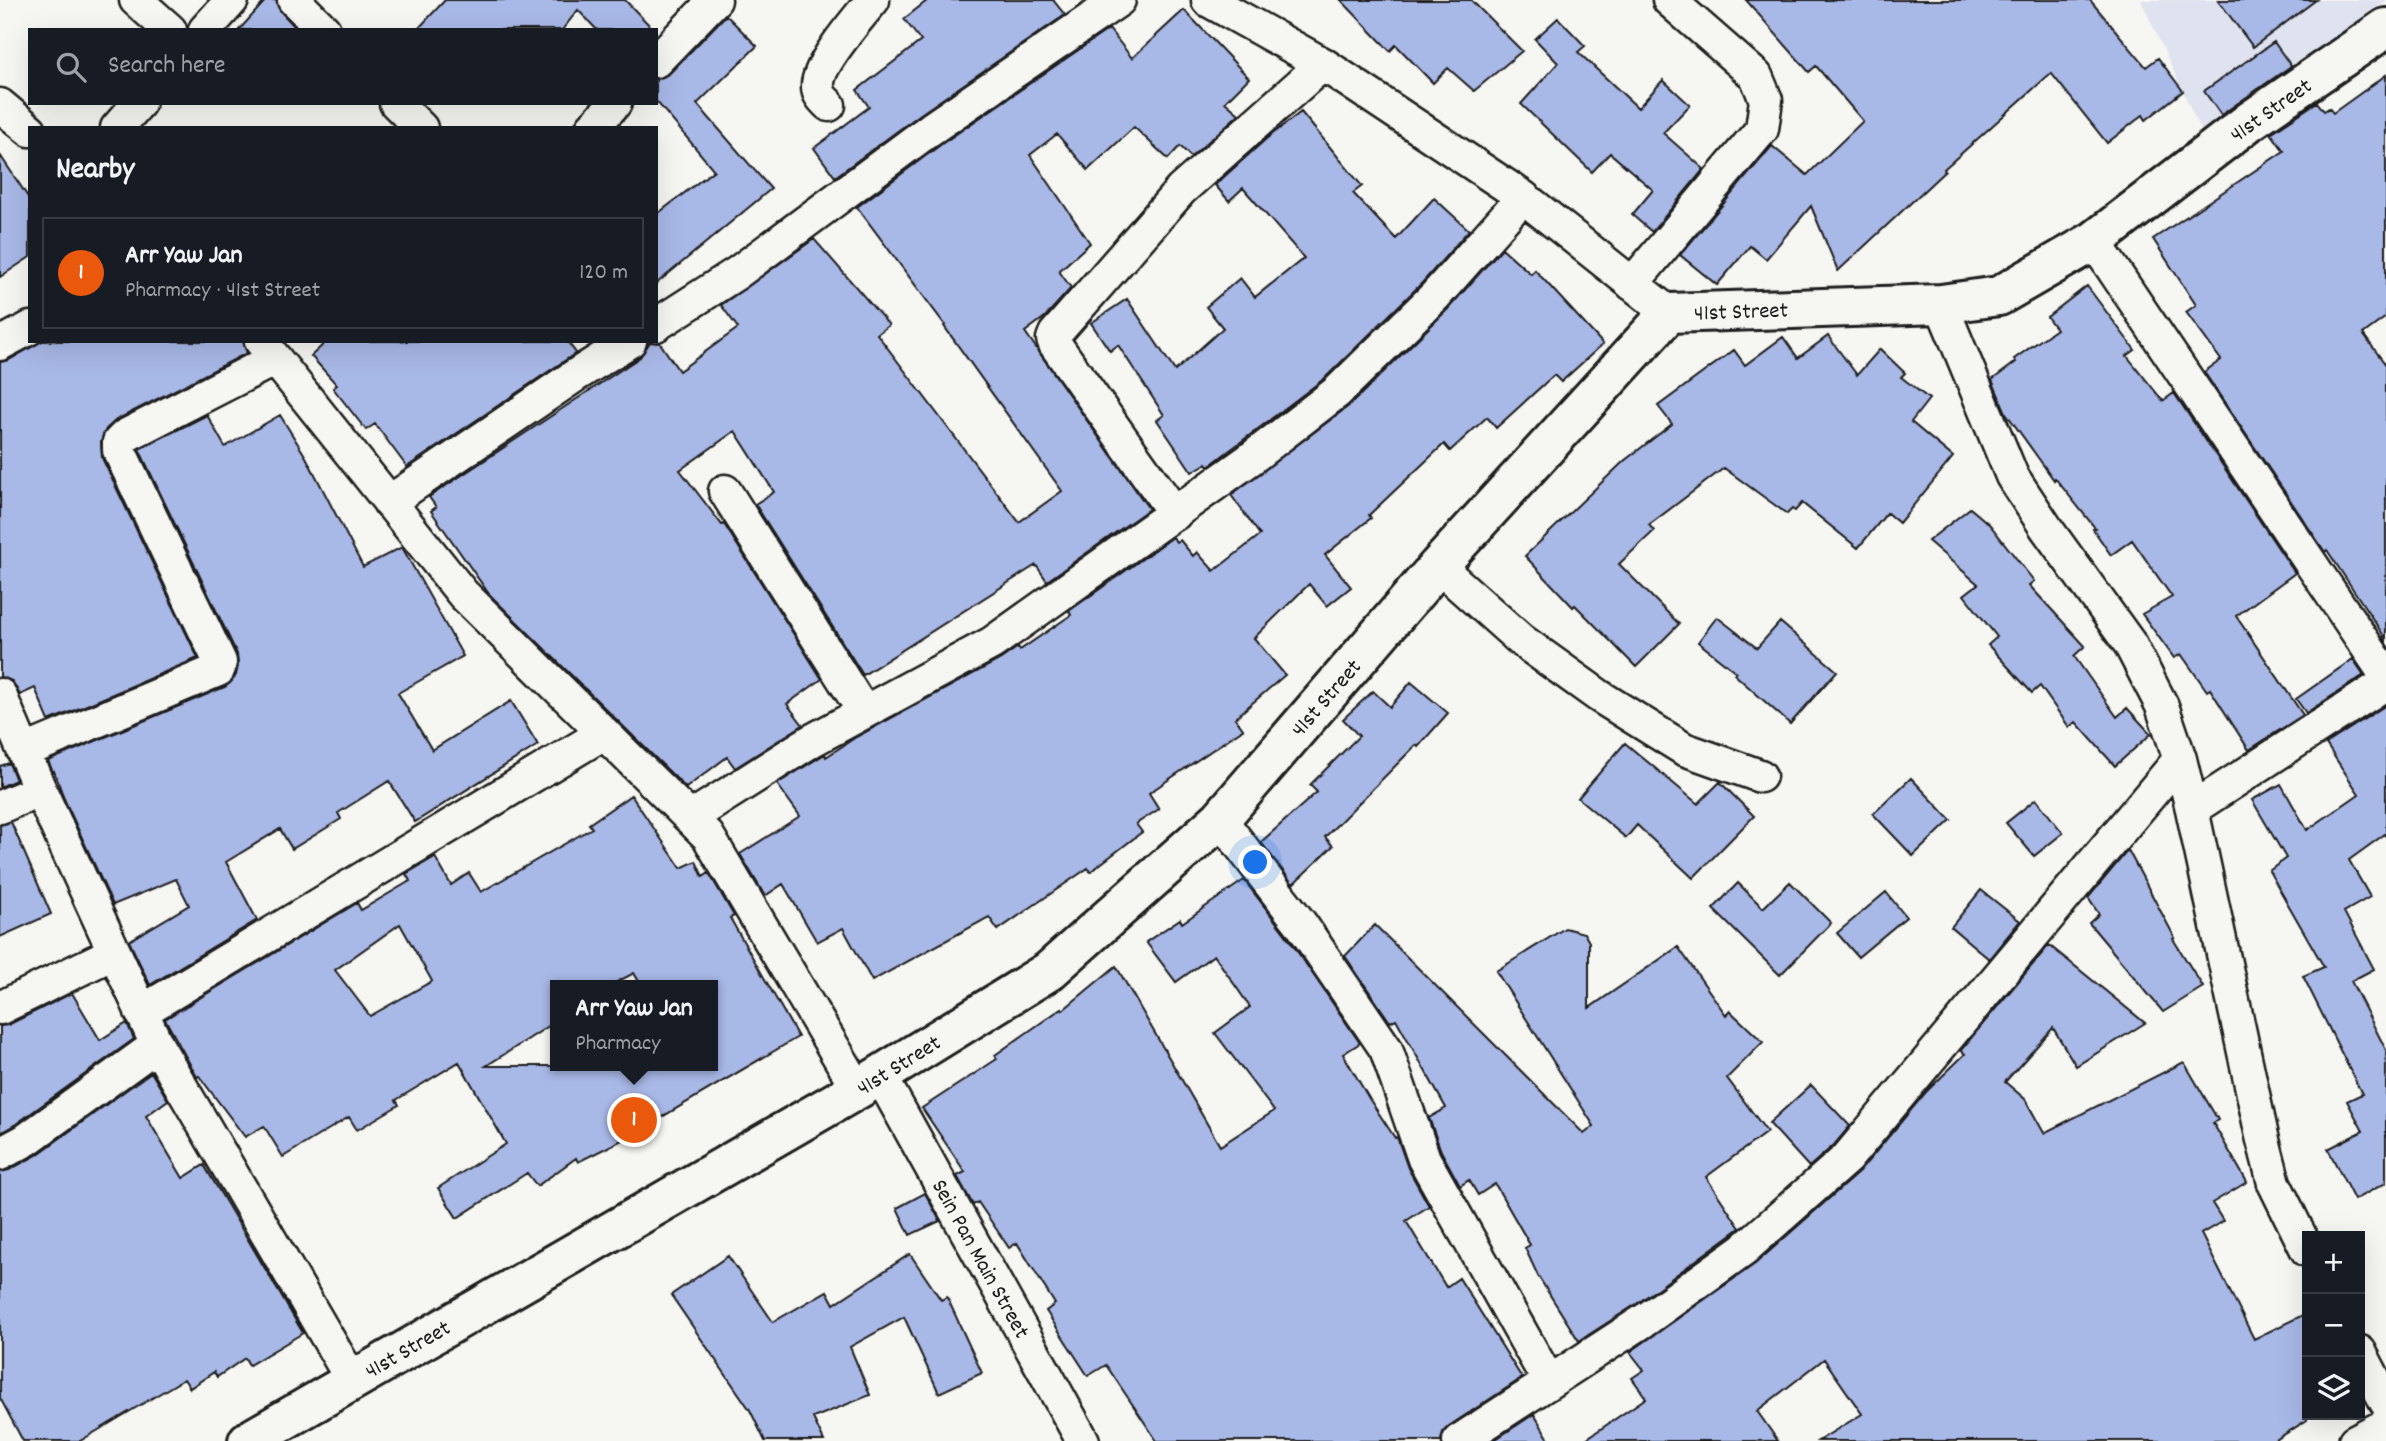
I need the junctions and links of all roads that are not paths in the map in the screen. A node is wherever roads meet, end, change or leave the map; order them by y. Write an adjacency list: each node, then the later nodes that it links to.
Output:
1 (136, 0): 9 (street)
2 (232, 0): 10 (street)
3 (294, 0): 11 (street)
4 (715, 0): 13 (street)
5 (873, 0): 19 (street)
6 (1119, 0): 29 (street)
7 (1208, 0): 14 (street)
8 (1669, 0): 26 (street)
9 (168, 28)
10 (207, 28)
11 (322, 28)
12 (2386, 28): 25 (main road, 41st Street)
13 (658, 59)
14 (1323, 64): 24 (street); 36 (street)
15 (0, 105): 23 (street)
16 (137, 105): 20 (street)
17 (398, 105): 21 (street)
18 (613, 105): 22 (street)
19 (829, 105)
20 (119, 126)
21 (419, 126)
22 (594, 126)
23 (28, 128)
24 (1524, 197): 26 (street); 36 (street)
25 (2094, 241): 27 (main road, 41st Street); 38 (street)
26 (1632, 284): 28 (street)
27 (1941, 304): 28 (main road, 41st Street); 44 (street)
28 (1669, 313): 37 (main road, 41st Street)
29 (658, 324)
30 (28, 329): 31 (street)
31 (0, 344)
32 (612, 346): 35 (street)
33 (268, 350): 35 (street, Sein Pan Main Street); 43 (street)
34 (725, 491): 41 (street)
35 (389, 502): 42 (street, Sein Pan Main Street)
36 (1175, 514): 41 (street)
37 (1438, 566): 45 (street); 50 (main road, 41st Street)
38 (2386, 675)
39 (2386, 683): 48 (street)
40 (0, 695): 43 (street)
41 (864, 712): 49 (street)
42 (604, 733): 49 (street, Sein Pan Main Street); 53 (street)
43 (25, 751): 46 (street)
44 (2180, 759): 48 (street); 60 (street)
45 (1760, 776)
46 (40, 790): 47 (street); 51 (street)
47 (0, 807)
48 (2192, 809): 57 (street)
49 (690, 818): 55 (street, Sein Pan Main Street)
50 (1220, 819): 55 (main road, 41st Street); 60 (street)
51 (113, 953): 52 (street); 53 (street)
52 (0, 1008)
53 (141, 1012): 54 (street)
54 (157, 1045): 56 (street); 59 (street)
55 (869, 1082): 59 (main road, 41st Street); 64 (street, Sein Pan Main Street)
56 (0, 1154)
57 (2302, 1240)
58 (2363, 1357): 61 (street)
59 (352, 1380): 63 (main road, 41st Street)
60 (1549, 1382): 65 (street)
61 (2386, 1402)
62 (2386, 1425): 66 (street)
63 (248, 1441)
64 (1083, 1441)
65 (1459, 1441)
66 (2355, 1441)

